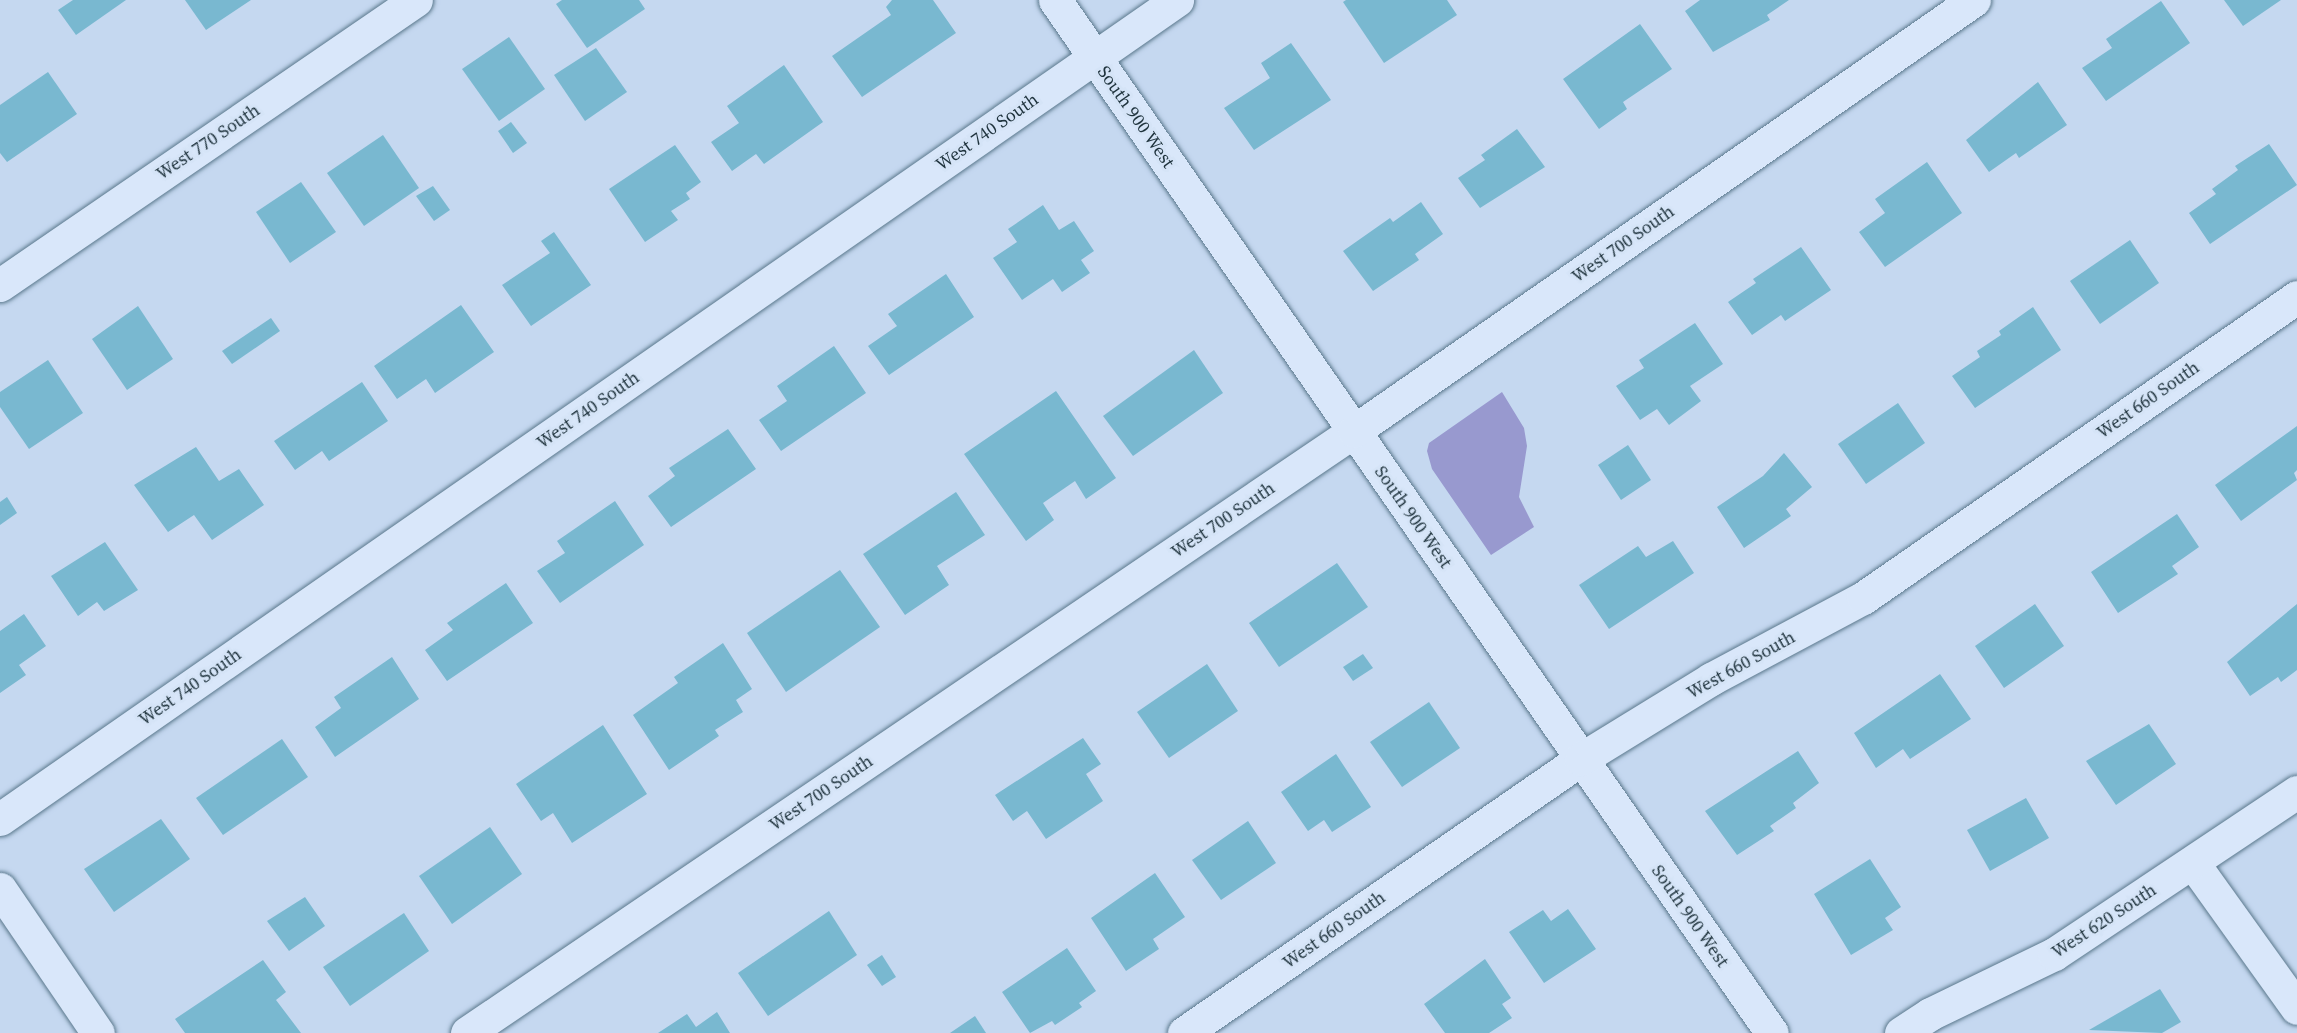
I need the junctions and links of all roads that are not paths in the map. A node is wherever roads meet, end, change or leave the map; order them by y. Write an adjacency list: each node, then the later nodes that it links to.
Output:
1 (416, 0): 6 (street, West 770 South)
2 (1055, 0): 5 (street, South 900 West)
3 (1177, 0): 5 (street, West 740 South)
4 (1974, 0): 8 (street, West 700 South)
5 (1095, 57): 8 (street, South 900 West); 11 (street, West 740 South)
6 (0, 285)
7 (2297, 297): 9 (street, West 660 South)
8 (1354, 431): 9 (street, South 900 West); 16 (street, West 700 South)
9 (1581, 759): 17 (street, West 660 South); 18 (street, South 900 West)
10 (2297, 792): 12 (street, West 620 South)
11 (0, 819)
12 (2193, 862): 14 (street); 19 (street, West 620 South)
13 (0, 889): 15 (street)
14 (2297, 1008)
15 (98, 1033)
16 (467, 1033)
17 (1184, 1033)
18 (1772, 1033)
19 (1901, 1033)

